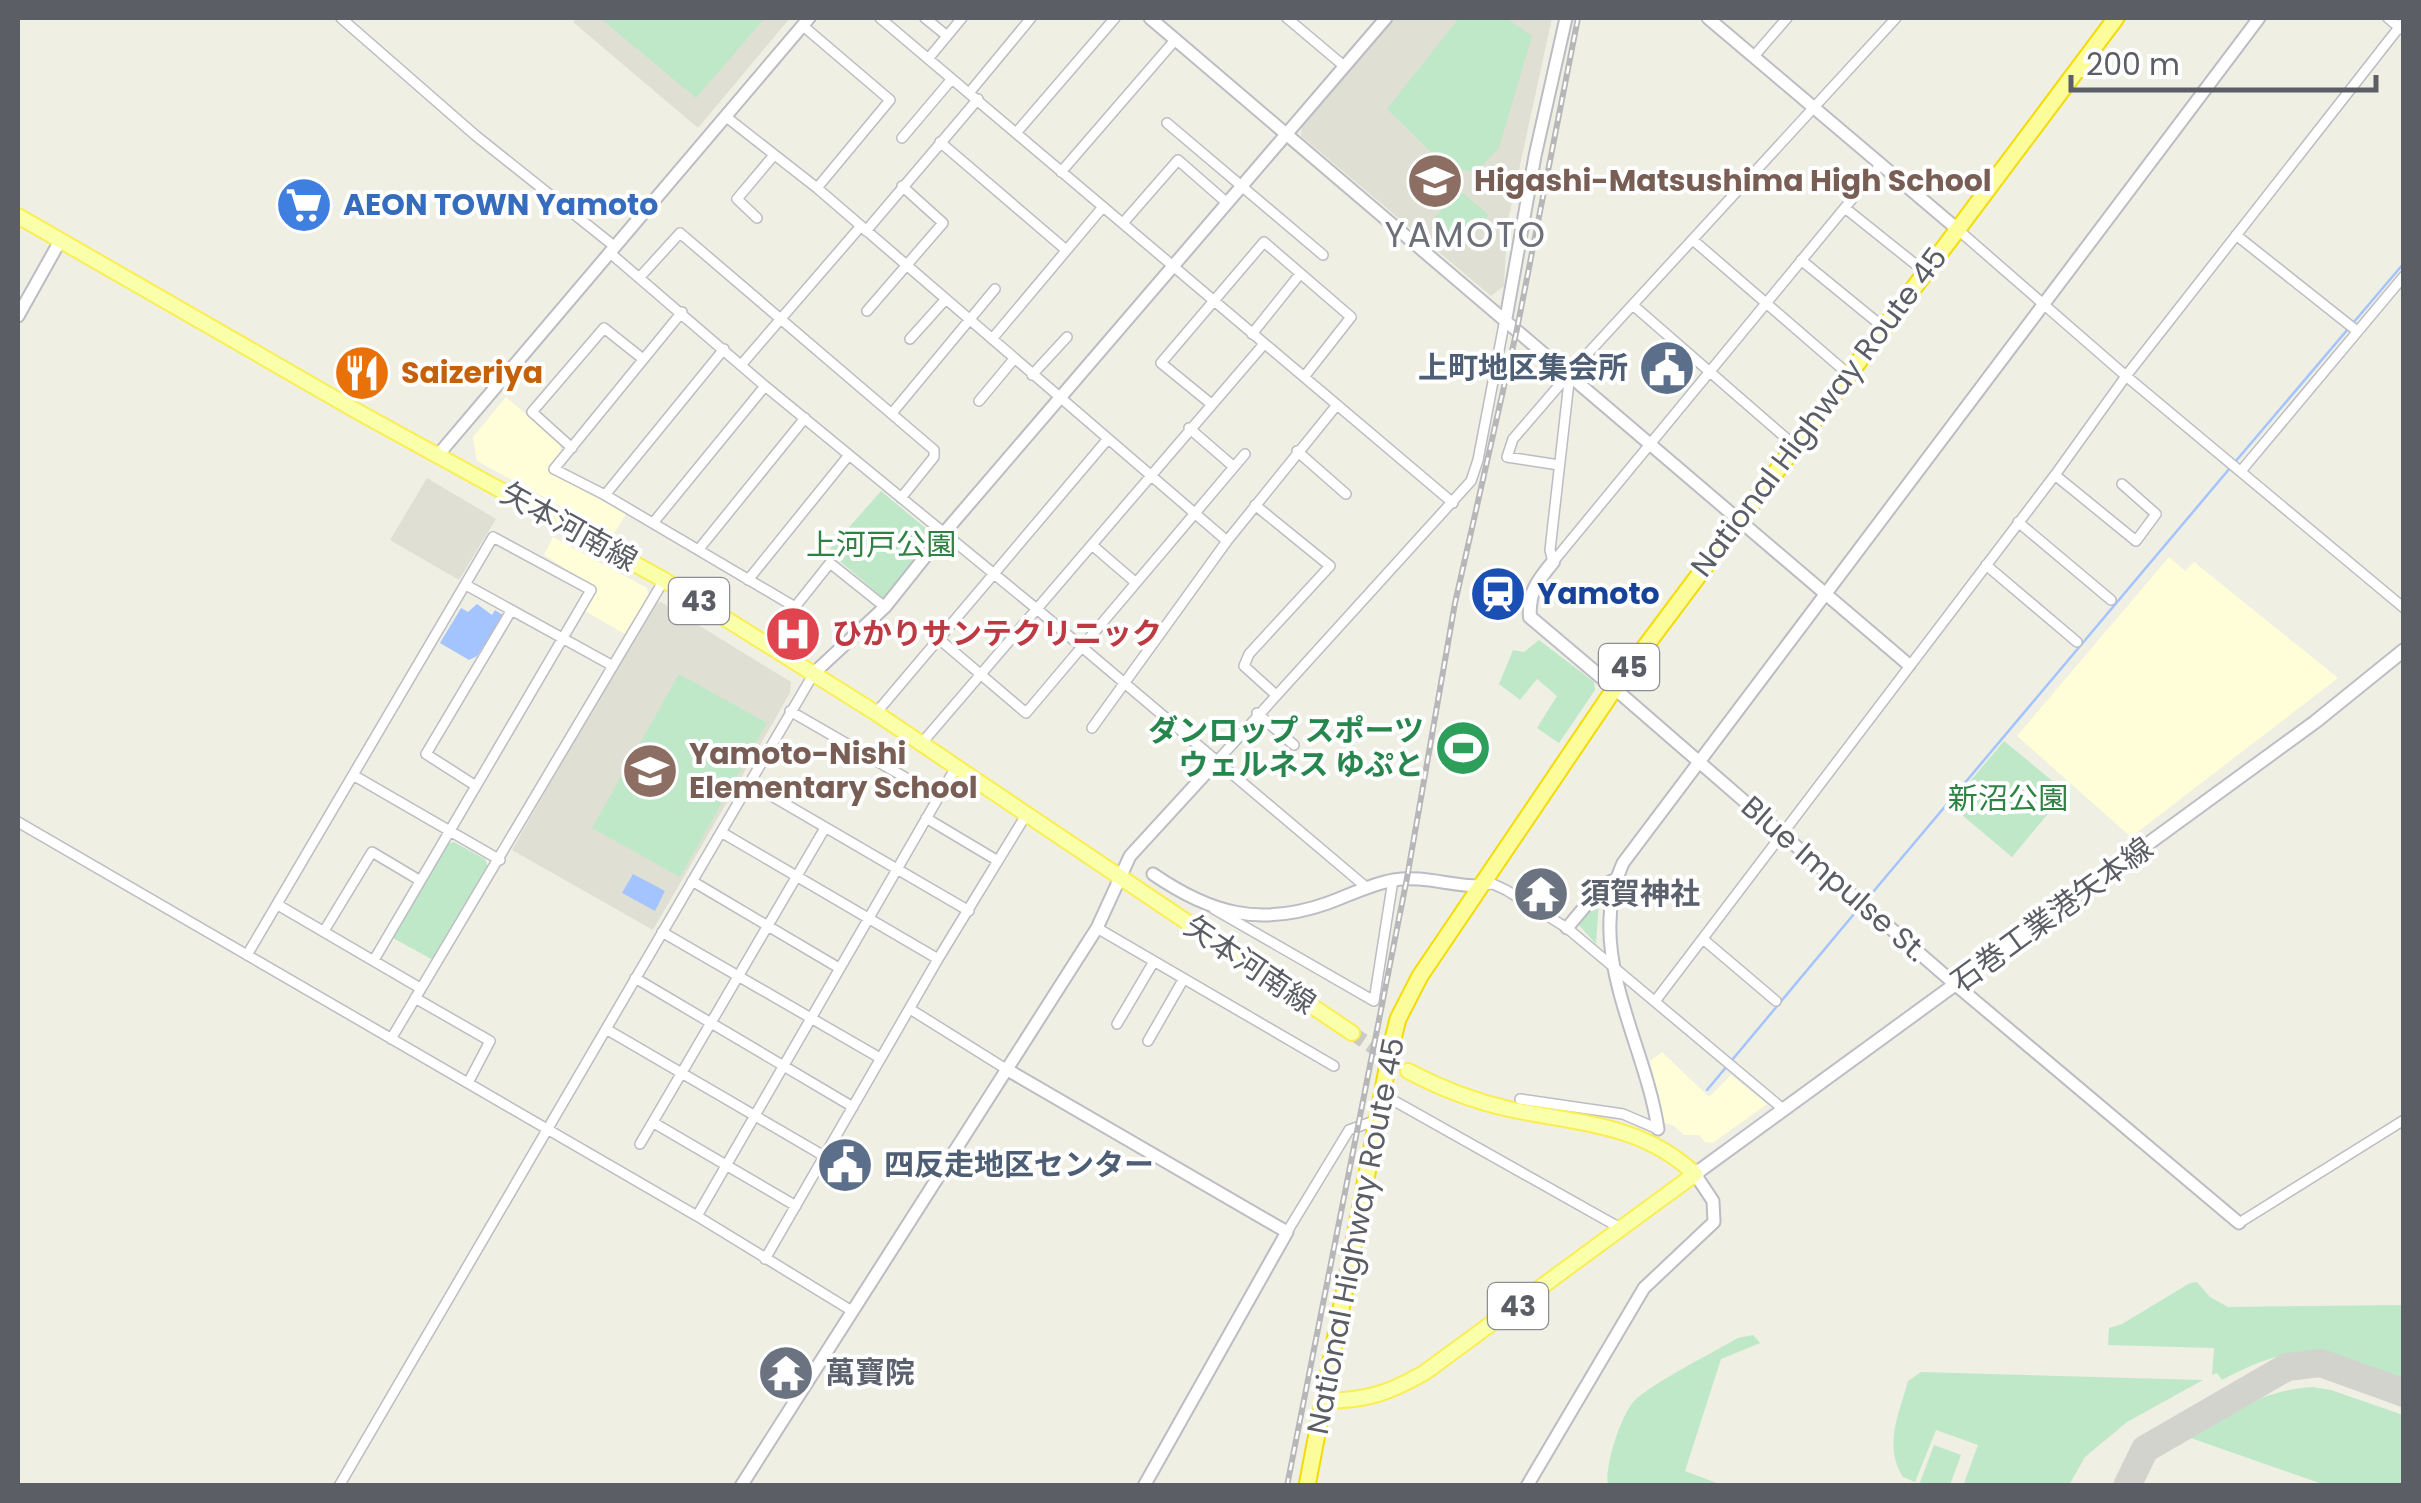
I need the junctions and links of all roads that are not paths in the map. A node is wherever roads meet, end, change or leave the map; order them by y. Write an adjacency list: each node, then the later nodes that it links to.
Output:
1 (341, 18): 50 (street)
2 (880, 18): 22 (street)
3 (924, 18): 19 (street)
4 (962, 18): 19 (street)
5 (1031, 18): 25 (street)
6 (1115, 18): 29 (street)
7 (1150, 18): 20 (street)
8 (1287, 18): 23 (street)
9 (1386, 18): 23 (street)
10 (1566, 18): 70 (street)
11 (1708, 18): 21 (street)
12 (1787, 18): 21 (street)
13 (1896, 18): 26 (street)
14 (2116, 18): 46 (highway, National Highway Route 45 / 45)
15 (2259, 18): 64 (street)
16 (2388, 18): 18 (street)
17 (806, 22): 27 (street); 38 (street)
18 (2402, 26): 47 (street)
19 (946, 36): 22 (street)
20 (1176, 39): 30 (street); 35 (street)
21 (1754, 56): 26 (street)
22 (928, 59): 24 (street)
23 (1344, 66): 30 (street)
24 (951, 80): 25 (street); 31 (street)
25 (974, 96): 29 (street); 32 (street)
26 (1812, 106): 34 (street); 48 (street)
27 (725, 116): 33 (street); 50 (street)
28 (1167, 123): 36 (street)
29 (1016, 133): 35 (street)
30 (1286, 134): 36 (street); 70 (street)
31 (902, 138)
32 (940, 142): 37 (street); 51 (street)
33 (774, 155): 38 (street); 43 (street)
34 (1880, 165): 41 (street); 46 (street)
35 (1061, 172): 40 (street)
36 (1241, 184): 39 (street); 52 (street)
37 (902, 186): 45 (street); 55 (street)
38 (817, 188): 45 (street)
39 (1226, 202): 44 (street); 54 (street)
40 (1102, 208): 44 (street); 51 (street)
41 (1844, 208): 53 (street); 56 (street)
42 (18, 216): 49 (main road, 矢本河南線 / 43)
43 (757, 218)
44 (1123, 223): 54 (street)
45 (864, 228): 55 (street); 69 (street)
46 (1956, 228): 56 (highway, National Highway Route 45 / 45); 64 (street)
47 (2236, 235): 73 (street); 87 (street)
48 (1693, 240): 63 (street); 65 (street)
49 (60, 241): 68 (street); 103 (main road, 矢本河南線 / 43)
50 (612, 248): 59 (street); 103 (street)
51 (1066, 250): 77 (street)
52 (1323, 255)
53 (1801, 260): 63 (street); 72 (street)
54 (1174, 264): 61 (street); 90 (street)
55 (904, 266): 62 (street); 66 (street)
56 (1925, 272): 72 (highway, National Highway Route 45 / 45)
57 (1300, 274): 61 (street); 74 (street); 88 (street)
58 (2404, 276): 73 (street)
59 (639, 278): 67 (street); 69 (street)
60 (995, 289): 71 (street)
61 (1214, 299): 74 (street); 92 (street)
62 (945, 300): 71 (street); 76 (street)
63 (1766, 302): 83 (street); 85 (street)
64 (2046, 304): 87 (street); 131 (street)
65 (1634, 306): 83 (street); 84 (street)
66 (867, 311)
67 (682, 312): 79 (street); 80 (street)
68 (18, 316)
69 (783, 318): 82 (street); 94 (street)
70 (1506, 318): 84 (street); 114 (street)
71 (969, 319): 77 (street); 94 (street)
72 (1882, 327): 85 (highway, National Highway Route 45 / 45)
73 (2353, 328): 106 (street)
74 (1252, 334): 78 (street)
75 (1067, 337): 86 (street)
76 (910, 339)
77 (992, 339): 81 (street)
78 (1264, 344): 88 (street); 92 (street)
79 (724, 349): 82 (street); 111 (street)
80 (643, 359): 100 (street); 100 (street)
81 (1014, 359): 86 (street); 91 (street)
82 (741, 365): 89 (street)
83 (1710, 372): 98 (street); 99 (street)
84 (1570, 373): 99 (street); 105 (street); 105 (street)
85 (1847, 373): 98 (highway, National Highway Route 45 / 45)
86 (1032, 374): 90 (street)
87 (2126, 376): 106 (street); 109 (street)
88 (1304, 378): 93 (street)
89 (765, 386): 95 (street); 119 (street)
90 (1059, 398): 97 (street); 120 (street)
91 (979, 401)
92 (1210, 404): 96 (street)
93 (1336, 406): 101 (street); 114 (street)
94 (893, 412): 113 (street)
95 (805, 418): 104 (street); 123 (street)
96 (1189, 428): 107 (street); 108 (street)
97 (1107, 440): 108 (street); 126 (street)
98 (1794, 444): 117 (highway, National Highway Route 45 / 45)
99 (1652, 445): 117 (street); 124 (street)
100 (572, 448): 111 (street)
101 (1298, 451): 112 (street); 115 (street)
102 (1244, 454): 107 (street)
103 (438, 455): 127 (main road, 矢本河南線 / 43)
104 (849, 455): 113 (street); 128 (street)
105 (1559, 465): 124 (street)
106 (2236, 466): 134 (street)
107 (1234, 467): 116 (street)
108 (1152, 475): 116 (street); 122 (street)
109 (2055, 475): 110 (street); 118 (street)
110 (2122, 484)
111 (605, 494): 119 (street)
112 (1346, 494)
113 (901, 498): 120 (street)
114 (1452, 502): 148 (street)
115 (1255, 505): 121 (street); 148 (street)
116 (1195, 514): 121 (street); 129 (street)
117 (1740, 518): 131 (street); 147 (highway, National Highway Route 45 / 45)
118 (2018, 522): 125 (street); 132 (street)
119 (653, 523): 123 (street)
120 (944, 532): 126 (street); 133 (street)
121 (1228, 540): 146 (street)
122 (1092, 545): 129 (street); 136 (street)
123 (700, 550): 128 (street)
124 (1553, 562): 147 (main road)
125 (1986, 566): 139 (street); 142 (street)
126 (994, 572): 136 (street); 138 (street)
127 (664, 580): 143 (street); 144 (main road, 矢本河南線 / 43)
128 (748, 580): 133 (street)
129 (1135, 582): 140 (street)
130 (466, 585): 135 (street); 137 (street); 158 (street)
131 (1826, 595): 142 (street); 156 (street)
132 (2111, 600)
133 (885, 608): 144 (street)
134 (2404, 608)
135 (512, 610): 137 (street); 160 (street)
136 (1038, 610): 140 (street); 145 (street)
137 (563, 639): 143 (street); 160 (street)
138 (940, 639): 145 (street); 150 (street)
139 (2077, 642)
140 (1080, 646): 145 (street); 146 (street)
141 (2404, 650): 200 (main road, 石巻工業港矢本線)
142 (1909, 665): 168 (street)
143 (612, 666): 169 (street)
144 (814, 673): 149 (street); 150 (main road, 矢本河南線 / 43)
145 (979, 673): 153 (street)
146 (1125, 684): 152 (street); 155 (street)
147 (1614, 688): 156 (street, Blue Impulse St.); 179 (highway, National Highway Route 45 / 45)
148 (1274, 694): 151 (street)
149 (790, 711): 159 (street); 161 (street)
150 (876, 712): 153 (main road, 矢本河南線 / 43)
151 (1257, 713): 154 (street); 155 (street)
152 (1092, 728)
153 (920, 745): 157 (main road, 矢本河南線 / 43)
154 (1294, 745)
155 (1218, 760): 174 (street); 180 (street)
156 (1700, 761): 168 (street, Blue Impulse St.); 175 (street)
157 (956, 767): 161 (street); 162 (main road, 矢本河南線 / 43)
158 (353, 775): 166 (street); 181 (street)
159 (751, 784): 165 (street); 167 (street)
160 (476, 786): 166 (street)
161 (939, 797): 163 (street)
162 (1026, 814): 170 (street); 174 (main road, 矢本河南線 / 43)
163 (926, 818): 170 (street); 171 (street)
164 (18, 822): 191 (street)
165 (825, 828): 171 (street); 173 (street)
166 (448, 831): 169 (street); 176 (street)
167 (721, 832): 173 (street); 178 (street)
168 (1780, 834): 190 (street); 200 (street, Blue Impulse St.)
169 (500, 860): 201 (street)
170 (998, 861): 183 (street)
171 (897, 868): 183 (street); 184 (street)
172 (1153, 874): 182 (street)
173 (796, 875): 184 (street); 185 (street)
174 (1120, 878): 186 (street); 209 (main road, 矢本河南線 / 43)
175 (1616, 878): 187 (street); 196 (street)
176 (419, 880): 188 (street); 193 (street)
177 (1393, 880): 179 (street); 180 (street); 182 (street)
178 (692, 882): 185 (street); 189 (street)
179 (1479, 886): 187 (street); 219 (highway, National Highway Route 45 / 45)
180 (1366, 887): 182 (street)
181 (278, 905): 188 (street); 191 (street)
182 (1207, 905)
183 (969, 911): 192 (street)
184 (866, 917): 192 (street); 195 (street)
185 (767, 925): 195 (street); 197 (street)
186 (1097, 928): 194 (street); 215 (street)
187 (1567, 928): 196 (street)
188 (324, 932): 193 (street)
189 (662, 932): 197 (street); 198 (street)
190 (1702, 939): 202 (street); 203 (street)
191 (246, 955): 210 (street)
192 (938, 959): 204 (street)
193 (374, 960): 201 (street)
194 (1153, 963): 199 (street); 207 (street)
195 (838, 968): 205 (street)
196 (1614, 971): 202 (street); 228 (street)
197 (739, 974): 205 (street); 206 (street)
198 (635, 978): 206 (street); 208 (street)
199 (1183, 980): 211 (street); 214 (street)
200 (1956, 985): 222 (main road, 石巻工業港矢本線); 235 (street, Blue Impulse St.)
201 (418, 993): 210 (street); 218 (street)
202 (1656, 1000): 222 (street)
203 (1776, 1001)
204 (910, 1010): 212 (street); 215 (street)
205 (810, 1017): 212 (street); 213 (street)
206 (710, 1023): 213 (street); 217 (street)
207 (1118, 1024)
208 (606, 1029): 217 (street); 227 (street)
209 (1352, 1033)
210 (391, 1038): 218 (street)
211 (1148, 1042)
212 (880, 1058): 221 (street)
213 (782, 1065): 221 (street); 223 (street)
214 (1334, 1066)
215 (1006, 1069): 237 (street); 239 (street)
216 (1408, 1071): 232 (main road)
217 (682, 1074): 223 (street); 226 (street)
218 (468, 1082): 227 (street)
219 (1382, 1094): 224 (highway, National Highway Route 45 / 45); 236 (street)
220 (1520, 1099): 228 (street)
221 (853, 1108): 230 (street)
222 (1783, 1109): 232 (main road, 石巻工業港矢本線)
223 (754, 1114): 230 (street); 231 (street)
224 (1377, 1120): 237 (street); 240 (highway, National Highway Route 45 / 45)
225 (2404, 1120): 235 (street)
226 (654, 1123): 229 (street); 231 (street)
227 (546, 1129): 234 (street); 241 (street)
228 (1658, 1129)
229 (640, 1144)
230 (824, 1156): 233 (street)
231 (726, 1165): 233 (street); 234 (street)
232 (1696, 1174): 236 (main road, 43); 245 (street)
233 (796, 1206): 238 (street)
234 (697, 1216): 238 (street)
235 (2238, 1223)
236 (1622, 1230): 240 (main road, 43)
237 (1287, 1232): 243 (street)
238 (765, 1259): 239 (street)
239 (852, 1311): 242 (street)
240 (1325, 1402): 244 (highway, National Highway Route 45 / 45)
241 (339, 1486)
242 (741, 1486)
243 (1144, 1486)
244 (1307, 1486)
245 (1527, 1486)

